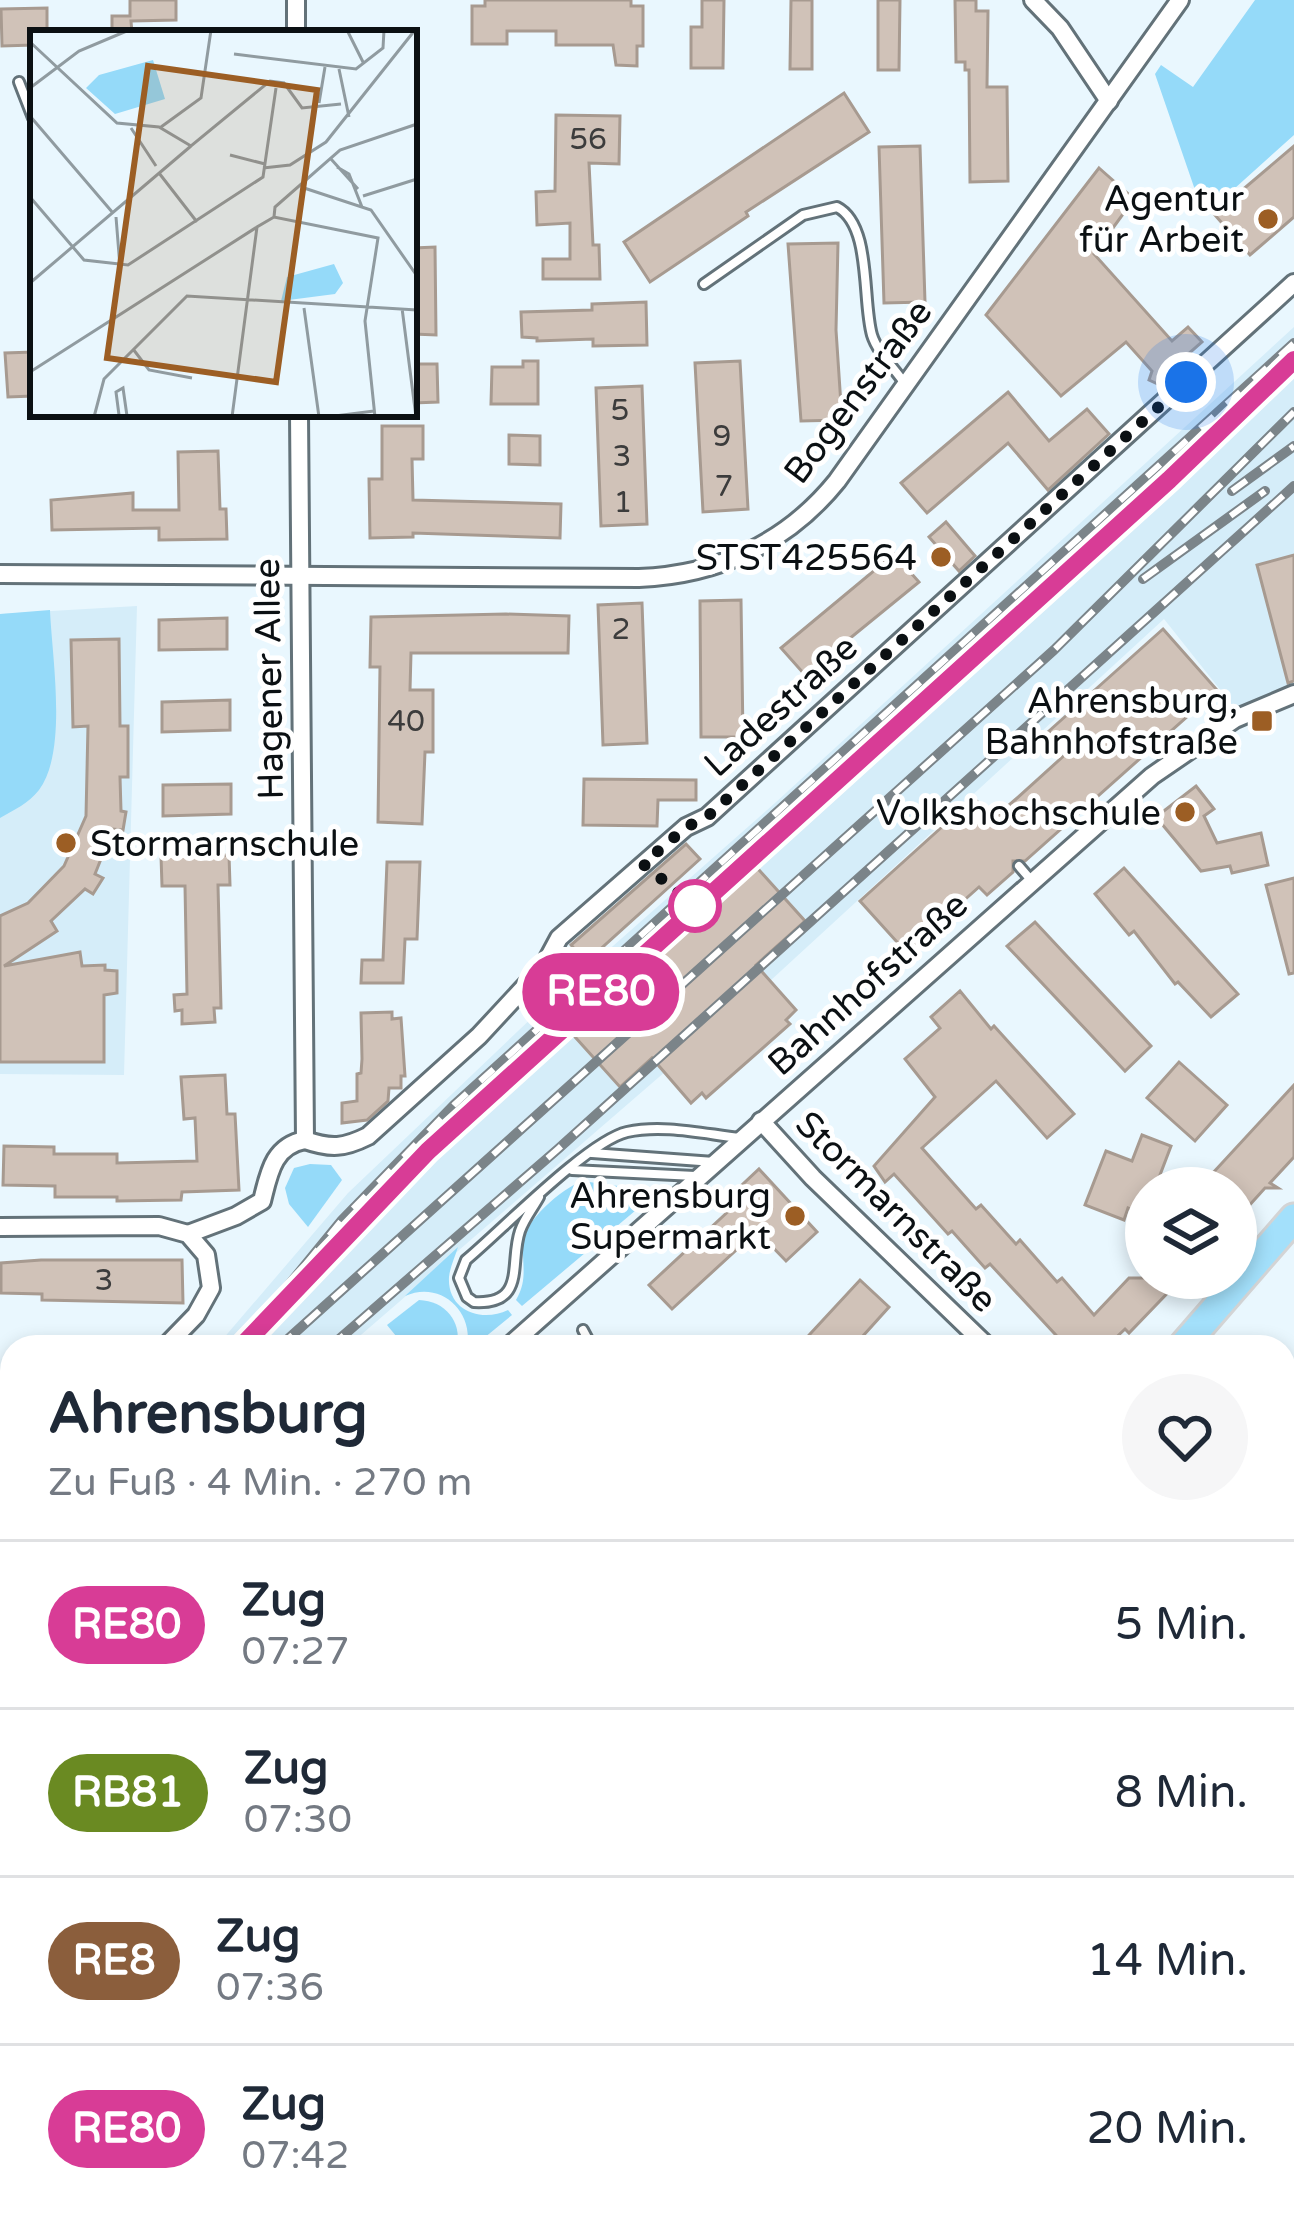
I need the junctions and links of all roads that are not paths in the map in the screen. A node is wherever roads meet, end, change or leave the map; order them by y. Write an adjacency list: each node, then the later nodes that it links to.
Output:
1 (1033, 0): 4 (street)
2 (1180, 0): 4 (street, Bogenstraße)
3 (20, 82): 5 (lane)
4 (1108, 101): 8 (street, Bogenstraße)
5 (30, 110)
6 (704, 284): 8 (lane)
7 (1294, 284): 17 (street, Ladestraße)
8 (906, 385): 11 (street, Bogenstraße)
9 (299, 417): 11 (street, Hagener Allee)
10 (0, 574): 11 (street, Bogenstraße)
11 (301, 576): 17 (street, Hagener Allee)
12 (1292, 701): 14 (street, Bahnhofstraße)
13 (1019, 866): 14 (lane)
14 (1032, 881): 15 (street, Bahnhofstraße)
15 (761, 1121): 16 (street, Bahnhofstraße); 30 (street, Stormarnstraße)
16 (741, 1138): 18 (lane); 19 (street, Bahnhofstraße)
17 (305, 1140): 25 (street)
18 (591, 1153): 19 (lane); 20 (lane)
19 (714, 1162): 21 (street, Bahnhofstraße)
20 (570, 1170): 21 (lane); 22 (lane)
21 (697, 1176): 28 (street, Bahnhofstraße)
22 (539, 1197): 22 (lane)
23 (1294, 1218): 31 (main road)
24 (0, 1227): 25 (street)
25 (188, 1234): 27 (street)
26 (583, 1330): 29 (lane)
27 (176, 1335)
28 (521, 1335)
29 (586, 1335)
30 (976, 1335)
31 (1192, 1335)

